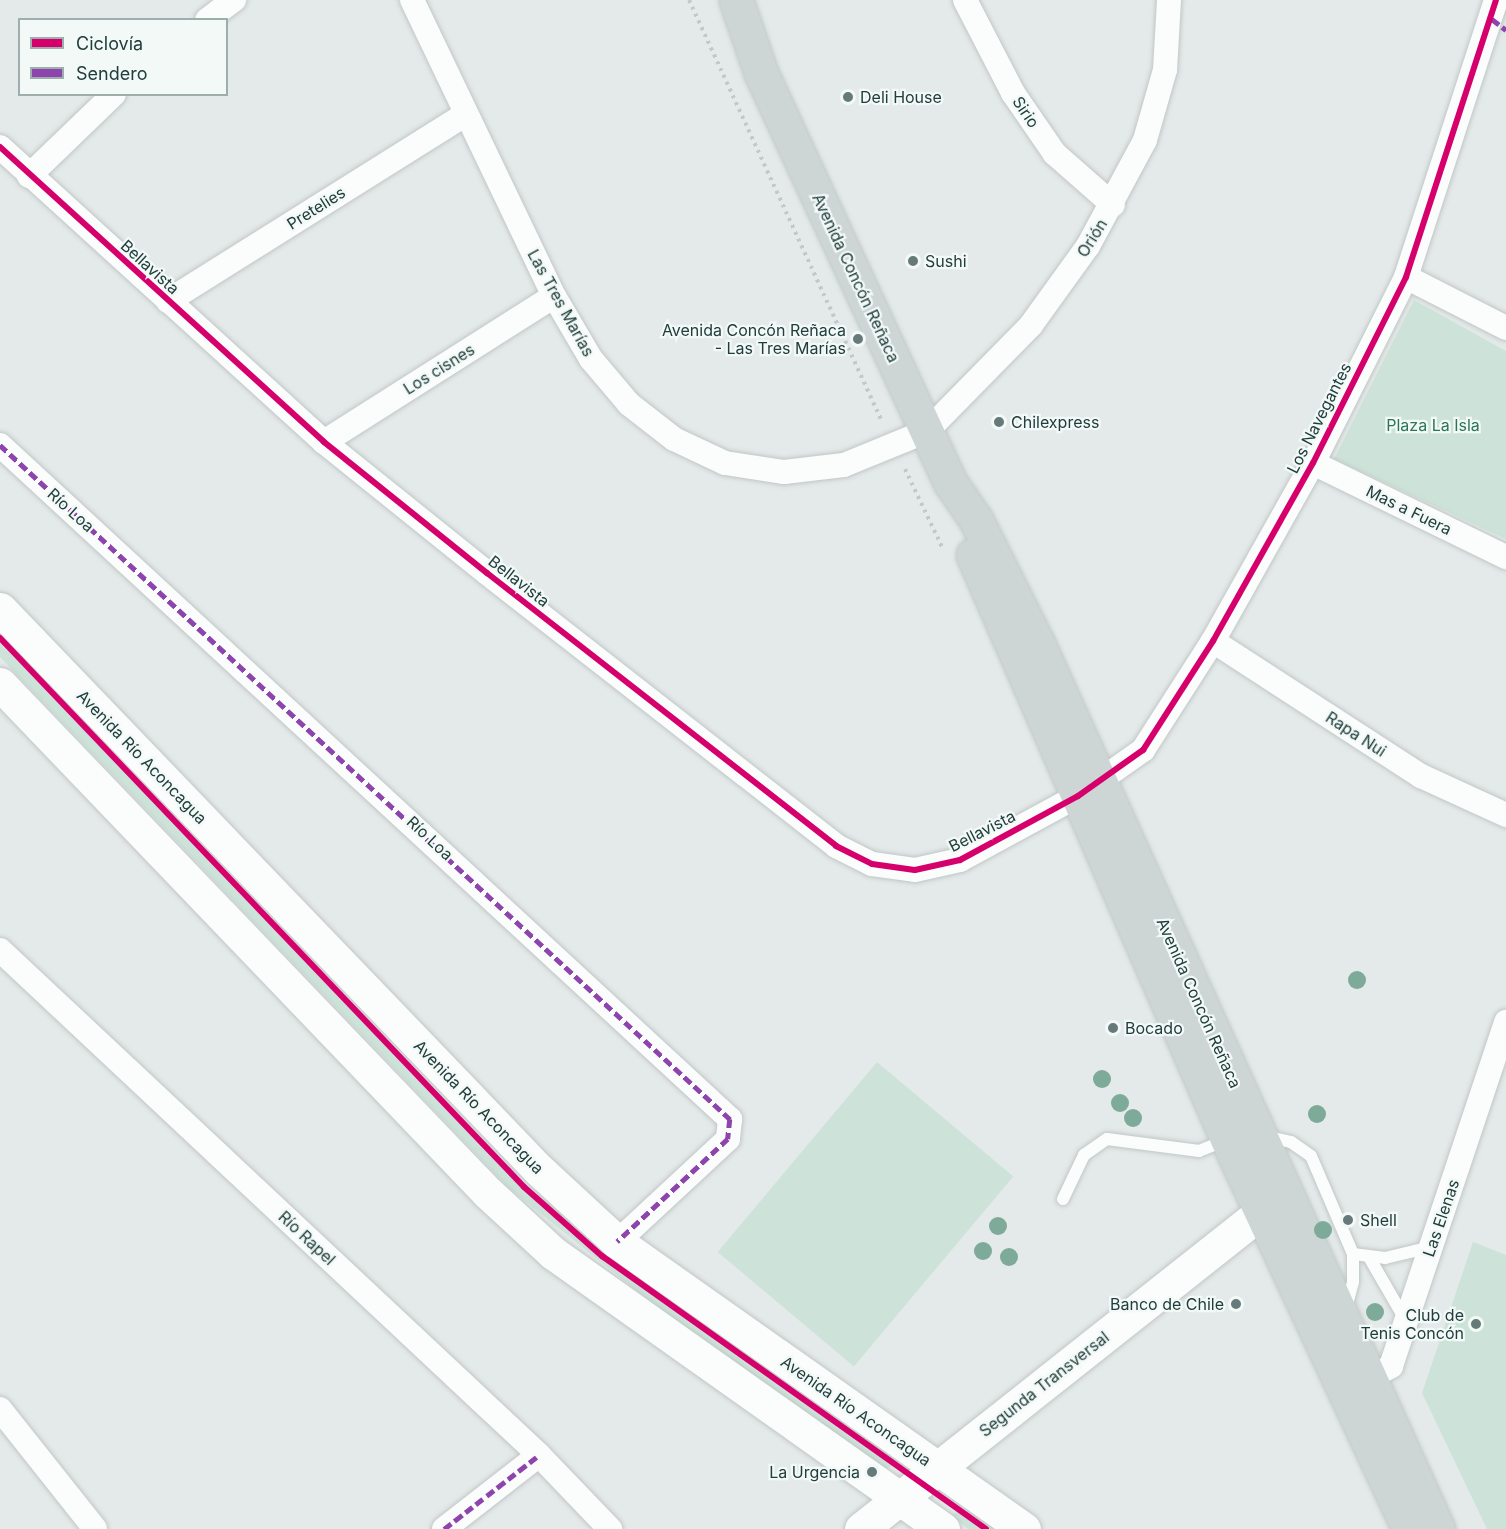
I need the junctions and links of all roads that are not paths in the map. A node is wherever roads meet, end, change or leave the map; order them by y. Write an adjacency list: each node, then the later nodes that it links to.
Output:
1 (234, 0): 8 (street)
2 (412, 0): 11 (street, Las Tres Marías)
3 (715, 0): 9 (main road, Avenida Concón Reñaca)
4 (736, 0): 9 (main road, Avenida Concón Reñaca)
5 (965, 0): 14 (street, Sirio)
6 (1169, 0): 14 (street, Orión)
7 (1498, 16): 15 (street, Los Navegantes)
8 (210, 18)
9 (761, 73): 19 (main road, Avenida Concón Reñaca)
10 (112, 96): 13 (street)
11 (465, 115): 16 (street, Las Tres Marías); 17 (street, Pretelies)
12 (0, 147): 13 (street, Bellavista)
13 (28, 176): 17 (street, Bellavista)
14 (1113, 205): 19 (street, Orión)
15 (1406, 277): 18 (street); 22 (street, Los Navegantes)
16 (554, 297): 19 (street, Las Tres Marías); 20 (street, Los cisnes)
17 (168, 301): 20 (street, Bellavista)
18 (1506, 328)
19 (927, 431): 27 (main road, Avenida Concón Reñaca)
20 (324, 442): 27 (street, Bellavista)
21 (0, 445): 35 (street, Río Loa)
22 (1313, 463): 23 (street, Mas a Fuera); 25 (street, Los Navegantes)
23 (1506, 557)
24 (0, 609): 35 (street, Avenida Río Aconcagua)
25 (1213, 641): 27 (street, Los Navegantes); 28 (street, Rapa Nui)
26 (0, 684): 45 (street)
27 (1089, 790): 32 (main road, Avenida Concón Reñaca)
28 (1506, 815)
29 (0, 950): 43 (street, Río Rapel)
30 (1506, 1022): 31 (street, Las Elenas)
31 (1496, 1084): 36 (street, Las Elenas)
32 (1243, 1138): 33 (lane); 34 (main road, Avenida Concón Reñaca); 37 (lane)
33 (1063, 1199)
34 (1273, 1204): 39 (main road, Avenida Concón Reñaca); 41 (main road, Avenida Concón Reñaca); 44 (street, Segunda Transversal)
35 (617, 1242): 44 (street, Avenida Río Aconcagua)
36 (1431, 1247): 38 (lane); 40 (street, Las Elenas)
37 (1353, 1254): 38 (lane); 39 (lane)
38 (1369, 1257): 40 (lane)
39 (1341, 1319): 41 (main road, Avenida Concón Reñaca)
40 (1406, 1321): 41 (street, Las Elenas)
41 (1357, 1385): 52 (main road, Avenida Concón Reñaca); 53 (main road, Avenida Concón Reñaca)
42 (0, 1410): 46 (street)
43 (539, 1455): 47 (street); 48 (street, Río Rapel)
44 (938, 1468): 45 (street, Segunda Transversal); 51 (street, Avenida Río Aconcagua)
45 (900, 1499): 49 (street, Segunda Transversal); 50 (street)
46 (95, 1529)
47 (444, 1529)
48 (610, 1529)
49 (861, 1529)
50 (943, 1529)
51 (1023, 1529)
52 (1409, 1529)
53 (1438, 1529)

